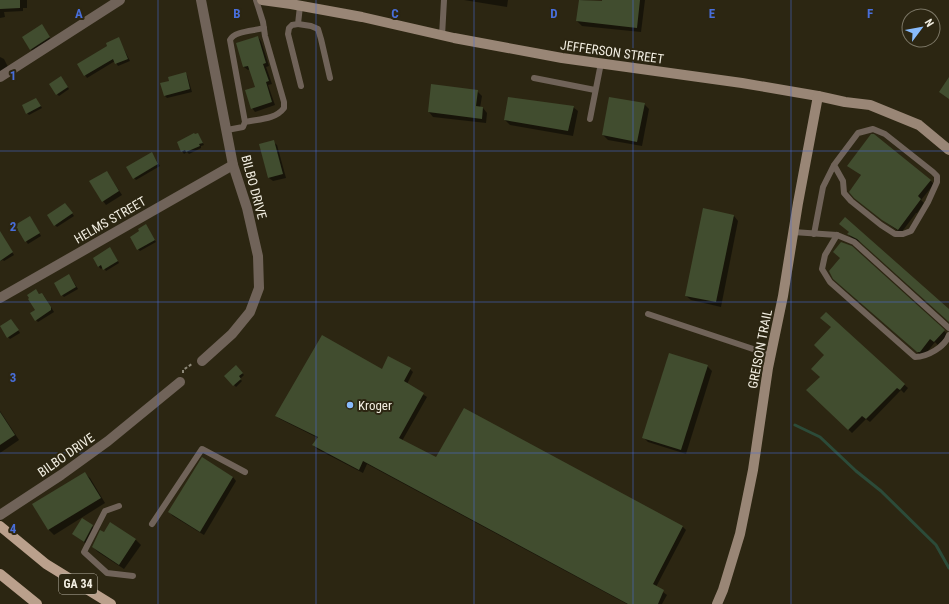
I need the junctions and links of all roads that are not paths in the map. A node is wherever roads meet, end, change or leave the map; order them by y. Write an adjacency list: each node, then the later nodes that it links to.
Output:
1 (120, 0): 11 (street)
2 (201, 0): 19 (street, BILBO DRIVE)
3 (256, 0): 8 (lane)
4 (262, 0): 6 (street, JEFFERSON STREET)
5 (444, 0): 9 (lane)
6 (300, 6): 7 (lane); 9 (street, JEFFERSON STREET)
7 (298, 24): 12 (lane); 14 (lane)
8 (264, 28): 18 (lane); 18 (lane)
9 (442, 36): 10 (street, JEFFERSON STREET)
10 (601, 63): 15 (lane); 16 (street, JEFFERSON STREET)
11 (0, 77)
12 (330, 78)
13 (534, 78): 15 (lane)
14 (301, 86)
15 (595, 90): 17 (lane)
16 (818, 96): 20 (street, JEFFERSON STREET); 23 (street, GREISON TRAIL)
17 (590, 119)
18 (245, 122): 19 (lane)
19 (227, 130): 21 (street, BILBO DRIVE)
20 (949, 150)
21 (233, 165): 26 (street, HELMS STREET); 31 (street, BILBO DRIVE)
22 (834, 165): 22 (lane); 24 (lane)
23 (793, 232): 24 (lane); 30 (street, GREISON TRAIL)
24 (814, 234): 25 (lane)
25 (837, 236): 28 (lane); 29 (lane)
26 (0, 298)
27 (648, 314): 30 (lane)
28 (949, 328)
29 (949, 335)
30 (771, 355): 42 (street, GREISON TRAIL)
31 (202, 361)
32 (180, 382): 35 (street, BILBO DRIVE)
33 (245, 472): 36 (lane)
34 (119, 506): 39 (lane)
35 (0, 515)
36 (152, 524)
37 (0, 526): 41 (main road, GA 34)
38 (0, 574): 40 (main road)
39 (132, 576)
40 (37, 604)
41 (111, 604)
42 (717, 604)

